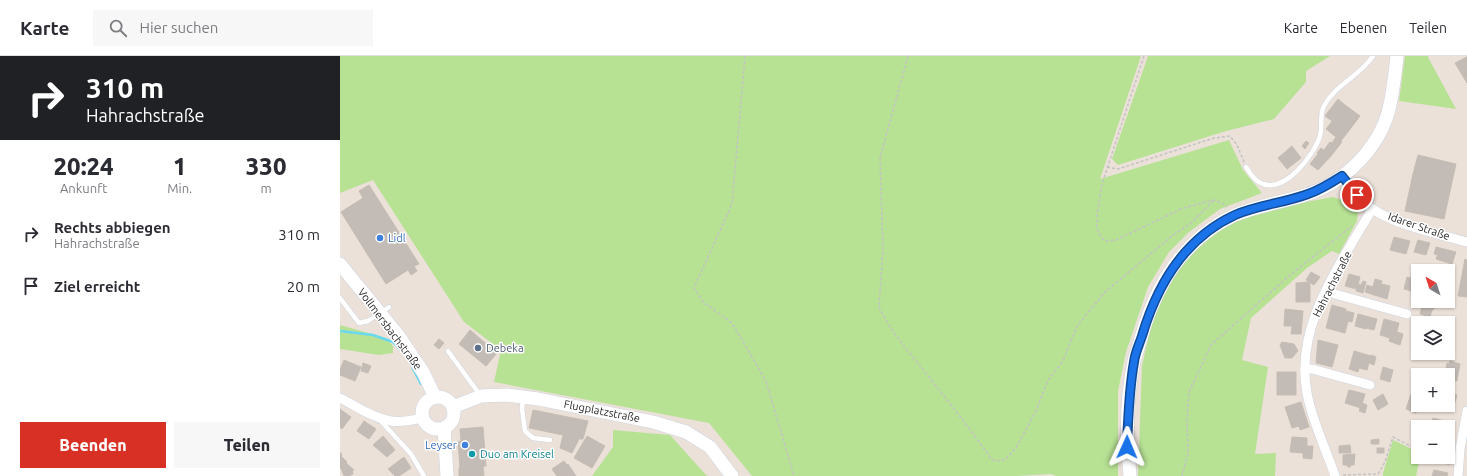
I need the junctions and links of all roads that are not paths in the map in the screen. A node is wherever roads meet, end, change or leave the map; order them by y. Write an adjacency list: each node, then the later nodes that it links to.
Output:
1 (1373, 56): 3 (lane)
2 (1397, 56): 4 (street)
3 (1246, 167)
4 (1342, 176): 5 (street); 29 (street)
5 (1372, 209): 6 (street, Idarer Straße); 8 (street, Hahrachstraße)
6 (1467, 242)
7 (340, 264): 10 (street, Vollmersbachstraße)
8 (1327, 291): 11 (street); 13 (street, Hahrachstraße)
9 (340, 298): 10 (lane)
10 (384, 310): 16 (street, Vollmersbachstraße)
11 (1407, 314)
12 (448, 351): 15 (lane)
13 (1305, 369): 14 (street); 30 (street, Hahrachstraße)
14 (1370, 385)
15 (481, 396): 17 (street, Flugplatzstraße); 19 (street, Flugplatzstraße)
16 (434, 397): 19 (street); 22 (street)
17 (523, 397): 24 (lane); 28 (street, Flugplatzstraße)
18 (340, 398): 21 (street)
19 (453, 407): 23 (street)
20 (1467, 411): 25 (street)
21 (378, 417): 22 (street); 26 (lane)
22 (422, 418): 23 (street)
23 (444, 428): 27 (street)
24 (550, 440)
25 (1458, 472)
26 (424, 476)
27 (447, 476)
28 (732, 476)
29 (1130, 476)
30 (1335, 476)

